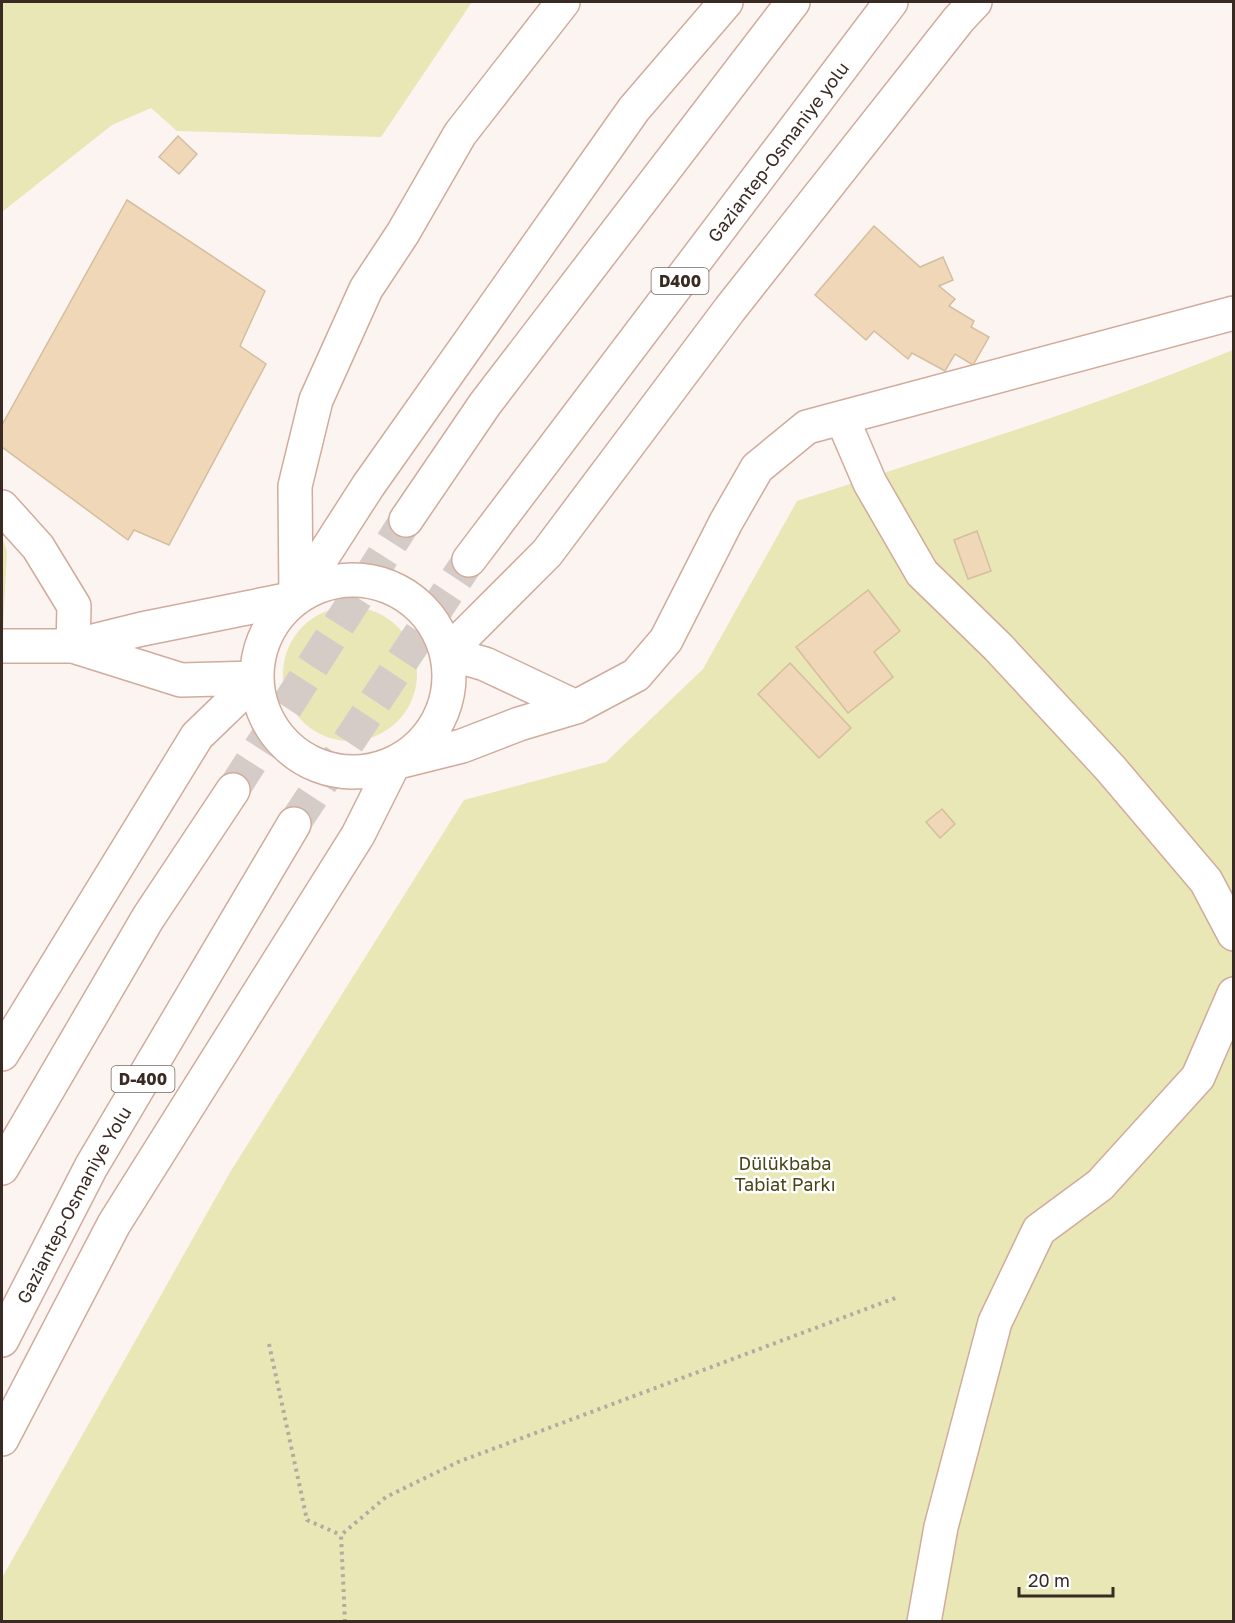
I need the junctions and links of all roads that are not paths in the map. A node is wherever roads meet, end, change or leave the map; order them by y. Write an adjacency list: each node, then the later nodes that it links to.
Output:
1 (563, 2): 11 (main road)
2 (726, 2): 11 (main road)
3 (793, 2): 9 (main road)
4 (891, 2): 10 (main road, Gaziantep-Osmaniye yolu / D400)
5 (973, 8): 14 (main road)
6 (1233, 313): 7 (main road)
7 (842, 418): 16 (main road); 20 (main road)
8 (2, 507): 13 (main road)
9 (406, 520)
10 (469, 560)
11 (296, 598): 13 (main road); 14 (main road); 15 (main road)
12 (2, 646): 13 (main road)
13 (73, 646): 15 (main road)
14 (447, 653): 16 (main road); 17 (main road)
15 (257, 678): 17 (main road); 22 (main road)
16 (576, 707): 17 (main road)
17 (394, 763): 25 (main road)
18 (232, 790): 23 (main road)
19 (294, 824): 24 (main road, Gaziantep-Osmaniye Yolu / D-400)
20 (1233, 934)
21 (1233, 994): 26 (main road)
22 (2, 1054)
23 (2, 1168)
24 (2, 1340)
25 (2, 1439)
26 (924, 1622)

